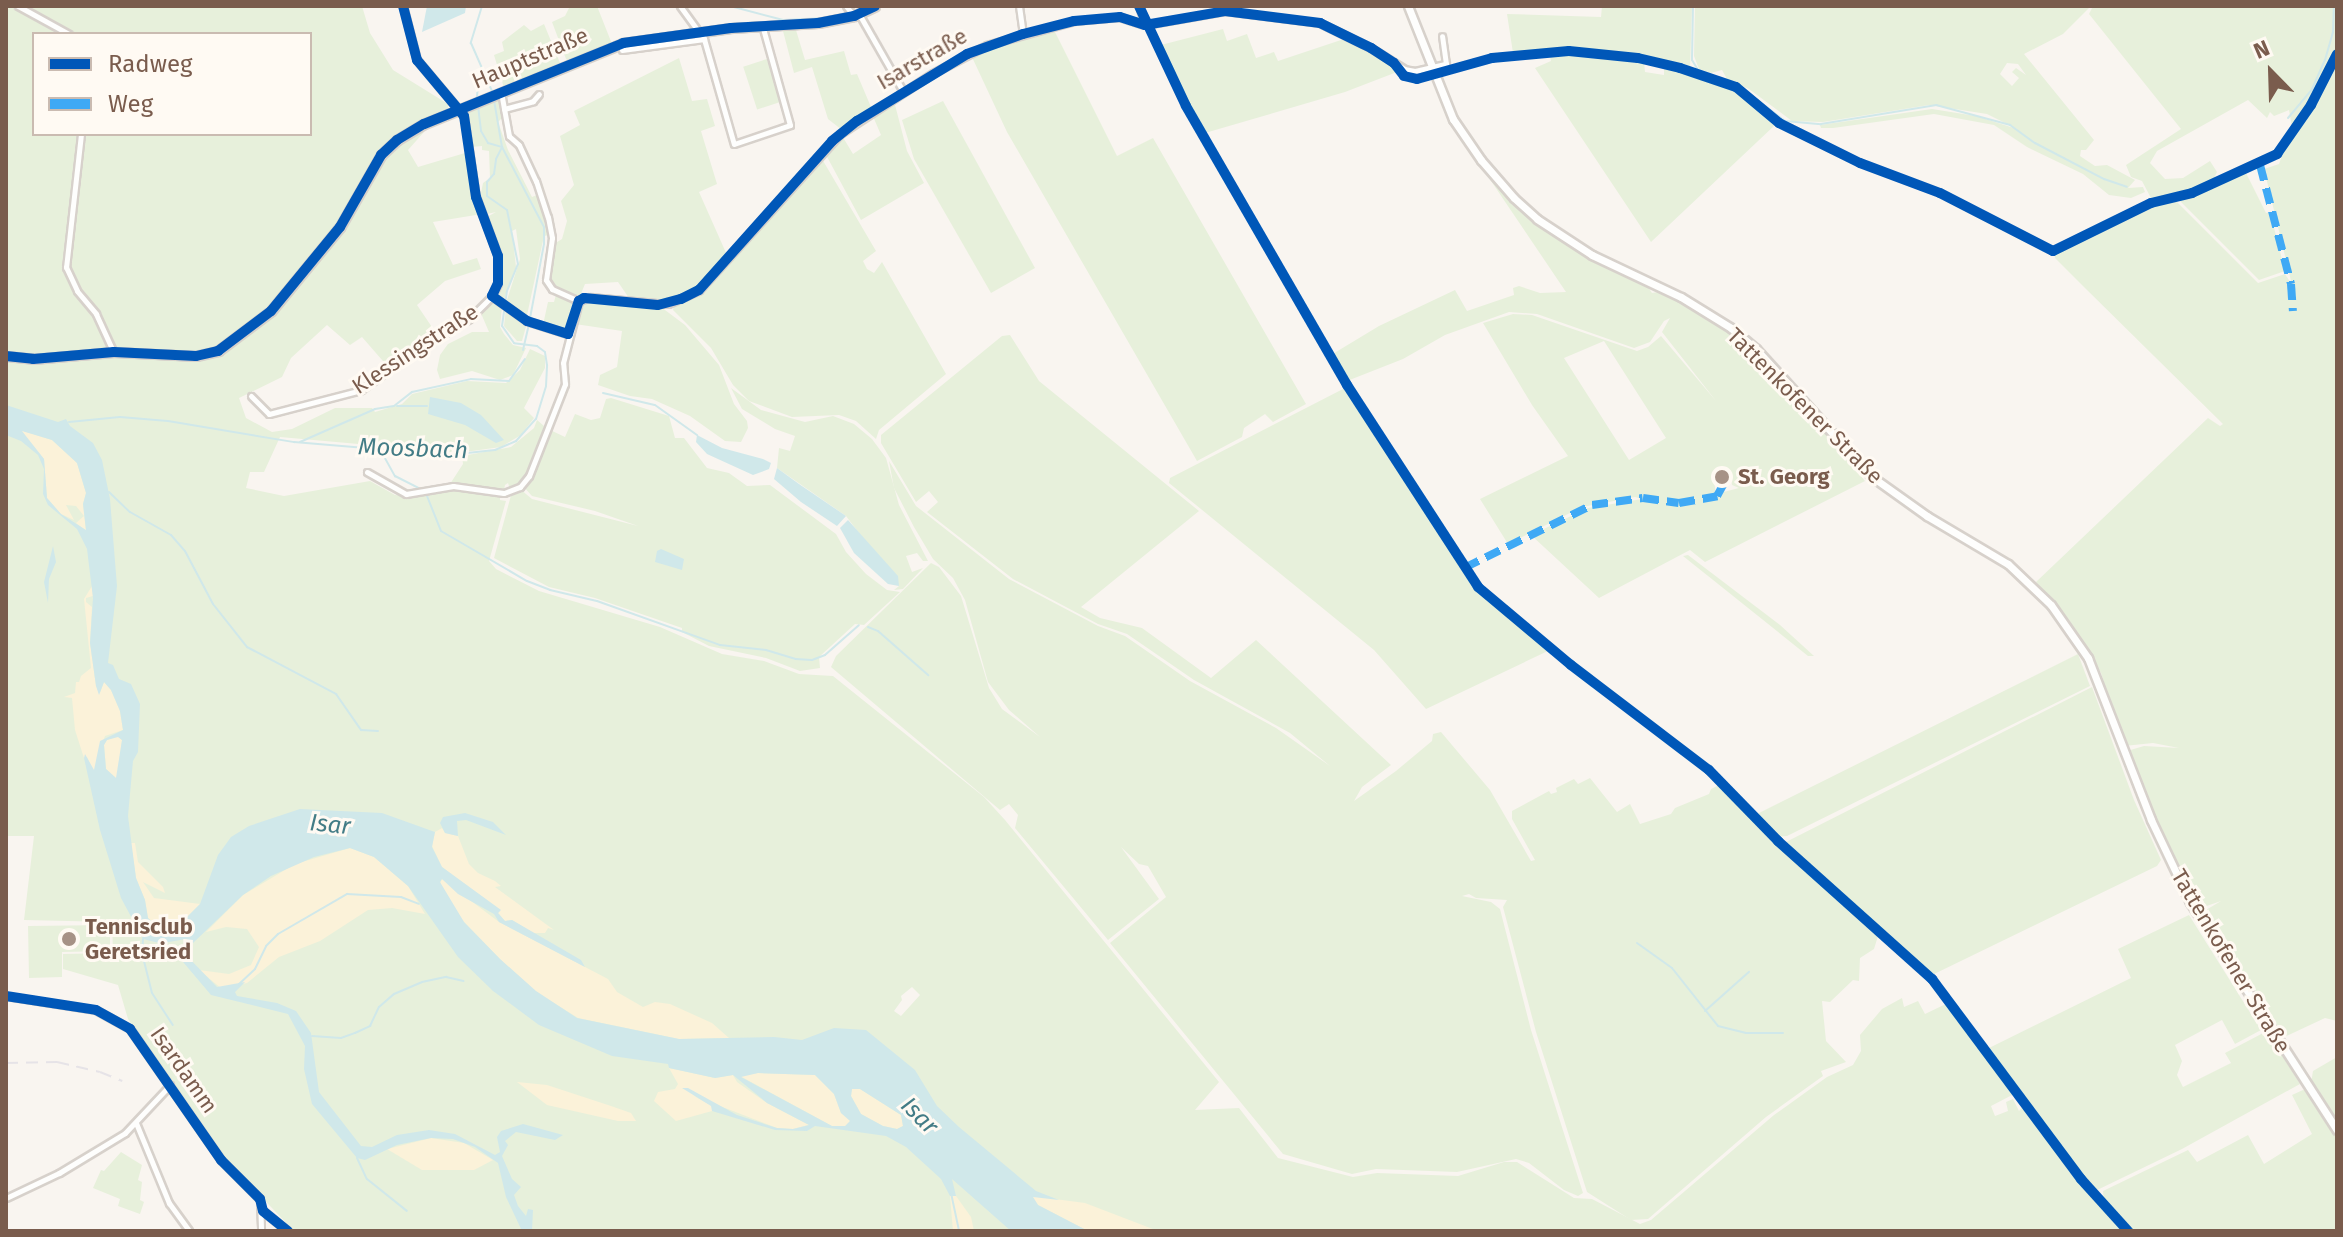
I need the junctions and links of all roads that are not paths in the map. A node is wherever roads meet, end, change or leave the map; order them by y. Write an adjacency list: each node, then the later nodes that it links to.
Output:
1 (18, 6): 13 (street)
2 (403, 6): 22 (street)
3 (680, 6): 14 (street)
4 (875, 6): 9 (main road, Hauptstraße)
5 (1019, 6): 15 (street)
6 (1408, 6): 18 (main road, Tattenkofener Straße)
7 (1139, 7): 10 (street); 11 (street)
8 (1226, 9): 11 (street); 18 (street)
9 (852, 12): 12 (main road, Hauptstraße); 19 (street)
10 (1130, 19): 11 (street, Isarstraße); 15 (street, Isarstraße)
11 (1145, 25)
12 (763, 28): 14 (main road, Hauptstraße); 14 (street)
13 (65, 32)
14 (702, 34): 17 (street); 20 (main road, Hauptstraße)
15 (1023, 34): 19 (street, Isarstraße)
16 (1442, 36): 18 (street)
17 (622, 50)
18 (1430, 67): 35 (main road, Tattenkofener Straße)
19 (903, 91): 26 (street, Isarstraße)
20 (501, 92): 22 (main road, Hauptstraße); 23 (street)
21 (539, 94): 23 (street)
22 (461, 108): 25 (street); 28 (main road, Hauptstraße)
23 (504, 109): 26 (street)
24 (81, 136): 28 (street)
25 (492, 296): 27 (street); 30 (street, Klessingstraße)
26 (579, 301): 27 (street)
27 (568, 334): 31 (street)
28 (114, 352): 29 (main road, Hauptstraße)
29 (6, 356)
30 (251, 396)
31 (367, 472)
32 (6, 996): 33 (street, Isardamm)
33 (170, 1085): 34 (street); 37 (street, Isardamm)
34 (136, 1123): 36 (street); 38 (street)
35 (2337, 1130)
36 (6, 1198)
37 (263, 1211): 39 (street); 40 (street, Isardamm)
38 (189, 1231)
39 (261, 1231)
40 (288, 1231)

